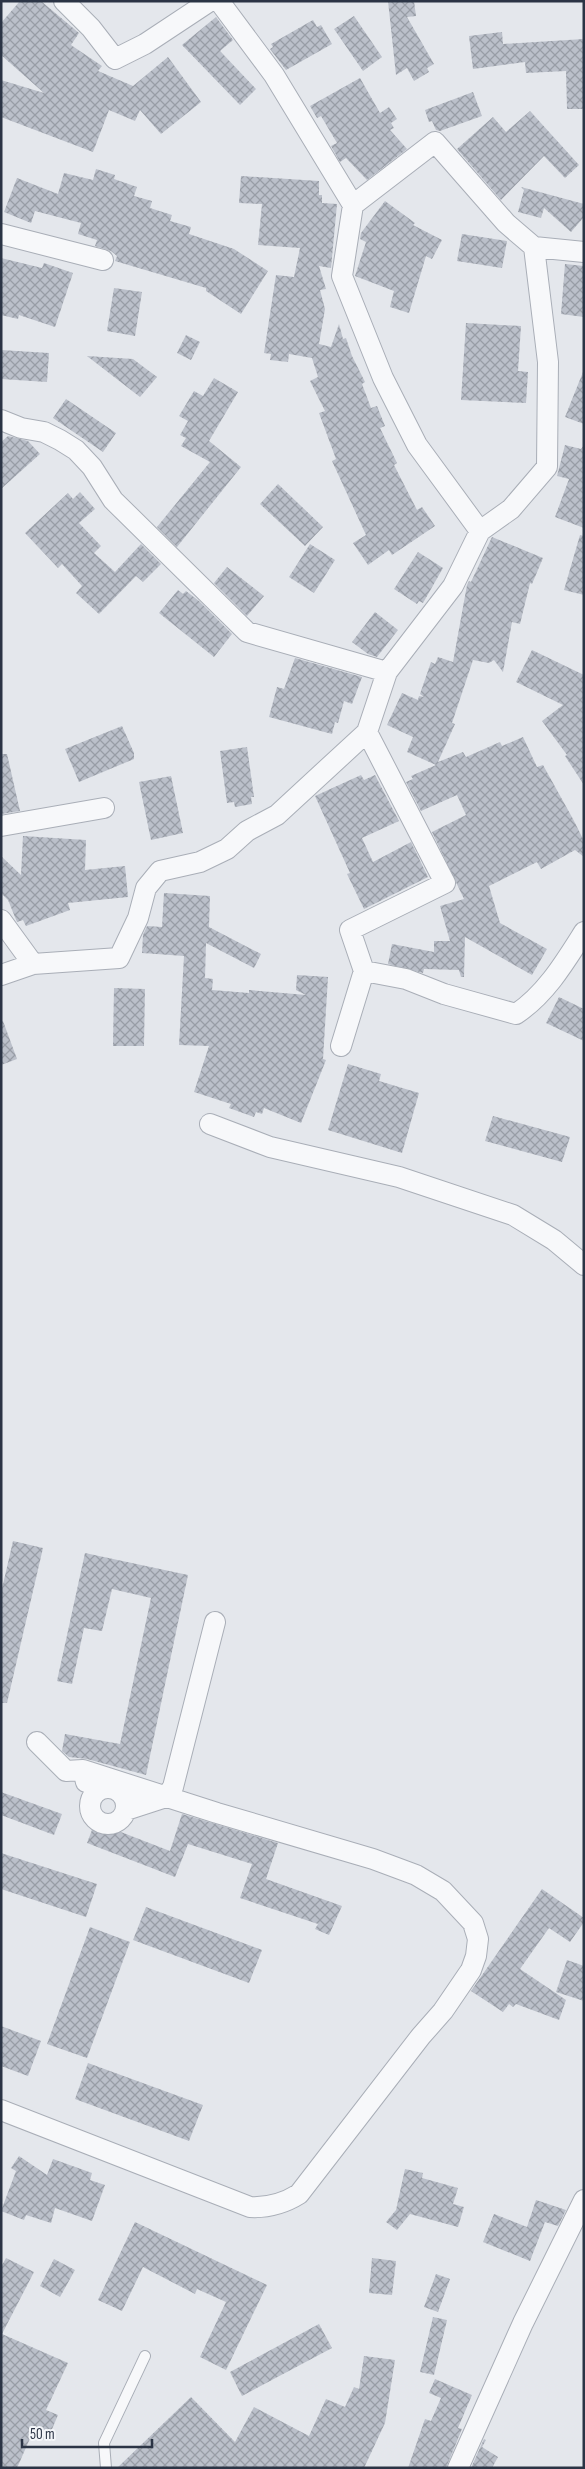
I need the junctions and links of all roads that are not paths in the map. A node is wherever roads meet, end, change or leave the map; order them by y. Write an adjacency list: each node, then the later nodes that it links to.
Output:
1 (64, 1): 2 (street)
2 (210, 1)
3 (219, 1): 4 (street)
4 (353, 204): 6 (street); 10 (street)
5 (1, 234): 8 (street)
6 (534, 247): 7 (street); 10 (street)
7 (584, 252)
8 (102, 260)
9 (1, 420): 11 (street)
10 (480, 531): 11 (street)
11 (387, 672): 12 (street)
12 (367, 732): 17 (street); 18 (street)
13 (104, 808): 14 (street)
14 (1, 826)
15 (1, 920): 17 (street)
16 (584, 932): 18 (street)
17 (33, 964): 19 (street)
18 (364, 971): 20 (street)
19 (1, 975)
20 (341, 1046)
21 (210, 1124): 22 (street)
22 (584, 1265)
23 (215, 1622): 26 (street)
24 (37, 1742): 25 (street)
25 (83, 1770): 26 (street); 27 (street)
26 (166, 1797): 28 (street); 29 (street)
27 (92, 1798): 28 (street); 28 (street)
28 (126, 1810)
29 (1, 2110)
30 (584, 2200): 33 (street)
31 (145, 2356): 32 (lane)
32 (106, 2468)
33 (458, 2468)

